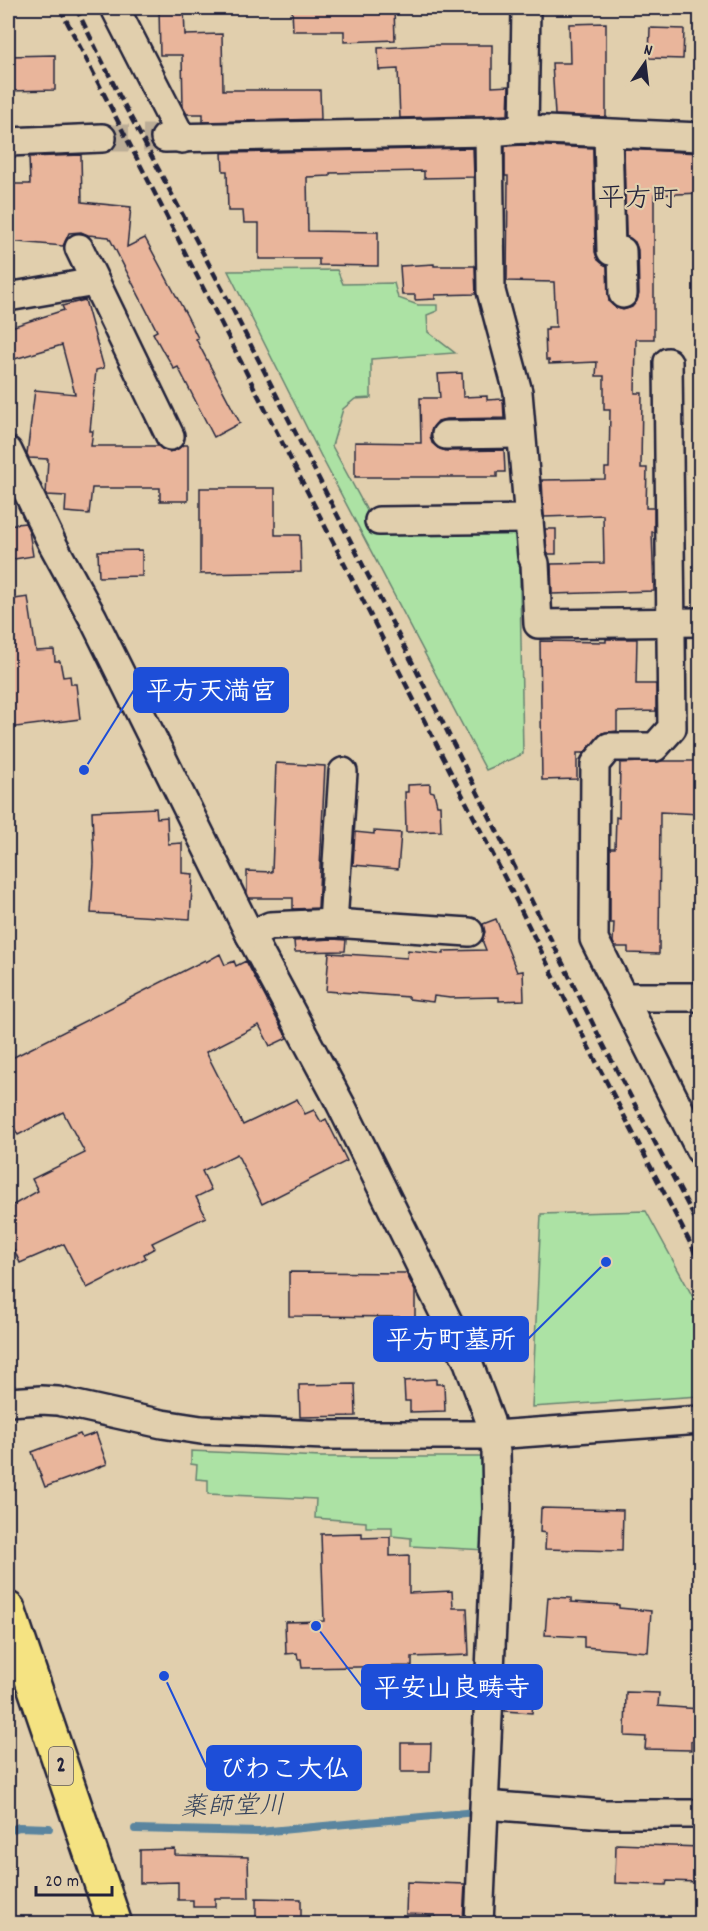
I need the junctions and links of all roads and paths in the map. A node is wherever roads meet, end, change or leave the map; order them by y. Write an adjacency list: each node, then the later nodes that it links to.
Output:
1 (115, 8): 4 (street)
2 (526, 8): 3 (street)
3 (524, 129): 4 (street); 5 (street)
4 (489, 132): 14 (street)
5 (608, 134): 6 (street); 11 (street)
6 (700, 137)
7 (102, 138): 8 (street)
8 (8, 142)
9 (79, 248): 10 (street)
10 (95, 282): 12 (street); 16 (street)
11 (623, 294)
12 (8, 297)
13 (668, 362): 20 (street)
14 (521, 434): 15 (street); 18 (street)
15 (446, 435)
16 (170, 436)
17 (8, 451): 25 (street)
18 (529, 519): 19 (street); 20 (street)
19 (379, 520)
20 (671, 622): 21 (street); 26 (street)
21 (700, 622)
22 (343, 772): 23 (street)
23 (333, 923): 24 (street); 25 (street)
24 (469, 932)
25 (250, 935): 31 (street)
26 (623, 997): 27 (street); 28 (street)
27 (700, 997)
28 (700, 1150)
29 (8, 1402): 31 (street)
30 (700, 1420): 31 (street)
31 (493, 1436): 33 (street)
32 (8, 1609): 35 (main road, 2)
33 (484, 1805): 34 (street); 36 (street)
34 (700, 1814)
35 (115, 1923)
36 (479, 1923)

